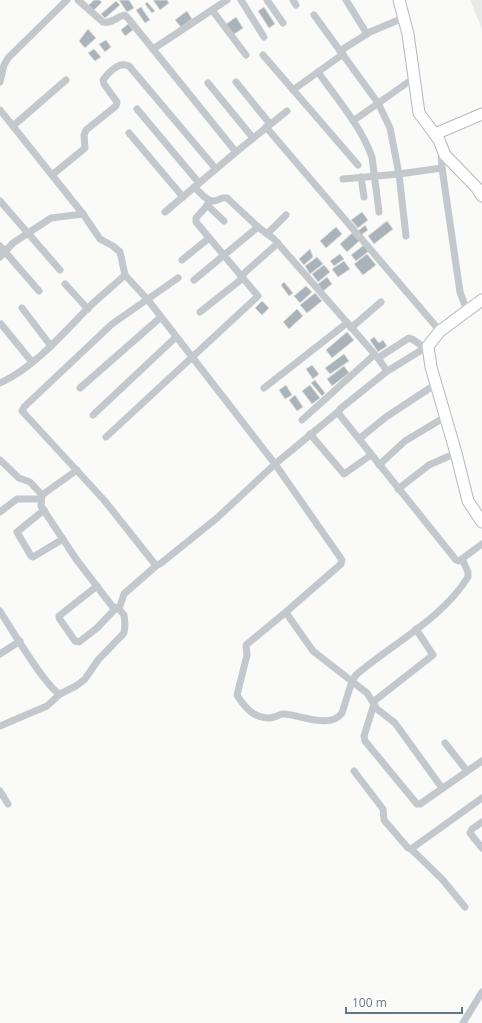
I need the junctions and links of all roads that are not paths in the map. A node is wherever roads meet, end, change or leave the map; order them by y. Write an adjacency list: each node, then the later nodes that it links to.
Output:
1 (66, 0): 21 (street)
2 (78, 0): 14 (street)
3 (227, 0): 8 (street)
4 (241, 0): 13 (street)
5 (268, 0): 11 (street)
6 (346, 0): 12 (street)
7 (399, 0): 10 (street)
8 (212, 10): 14 (street); 16 (street)
9 (314, 15): 15 (street)
10 (404, 18): 12 (street); 19 (street)
11 (283, 23)
12 (367, 34): 15 (street)
13 (264, 37)
14 (153, 50): 36 (street)
15 (342, 53): 18 (street); 25 (street)
16 (246, 55)
17 (263, 56): 24 (street)
18 (318, 72): 24 (street); 30 (street)
19 (414, 78): 25 (street); 35 (street)
20 (66, 80): 31 (street)
21 (0, 82)
22 (236, 82): 32 (street)
23 (208, 83): 34 (street)
24 (293, 90): 37 (street)
25 (378, 103): 30 (street); 40 (street)
26 (137, 109): 45 (street)
27 (0, 110): 31 (street)
28 (287, 111): 32 (street)
29 (482, 114): 35 (street)
30 (353, 121): 42 (street)
31 (13, 126): 41 (street)
32 (268, 126): 34 (street); 84 (street)
33 (129, 133): 47 (street)
34 (253, 138): 36 (street)
35 (438, 139): 38 (street); 46 (street)
36 (236, 152): 39 (street)
37 (358, 165)
38 (442, 168): 40 (street); 79 (street)
39 (216, 169): 41 (street); 45 (street)
40 (399, 174): 42 (street); 59 (street)
41 (52, 175): 53 (street)
42 (375, 176): 43 (street); 52 (street)
43 (361, 178): 44 (street); 48 (street)
44 (343, 179)
45 (197, 185): 47 (street); 50 (street)
46 (482, 196)
47 (183, 197): 51 (street)
48 (364, 197)
49 (0, 201): 57 (street)
50 (209, 203): 55 (street); 56 (street); 60 (street)
51 (165, 212)
52 (379, 212)
53 (83, 214): 57 (street); 68 (street)
54 (286, 215): 58 (street)
55 (224, 221)
56 (258, 227): 58 (street); 64 (street)
57 (28, 233): 63 (street); 67 (street)
58 (267, 234): 61 (street)
59 (406, 236)
60 (209, 238): 64 (street); 66 (street)
61 (278, 242): 69 (street); 83 (street)
62 (0, 246): 63 (street)
63 (6, 252): 65 (street); 73 (street)
64 (224, 255): 69 (street); 71 (street)
65 (0, 257)
66 (182, 260)
67 (60, 270)
68 (125, 275): 74 (street); 78 (street)
69 (242, 277): 80 (street); 89 (street)
70 (178, 278): 74 (street)
71 (194, 280)
72 (66, 284): 78 (street)
73 (40, 291)
74 (148, 300): 81 (street); 108 (street)
75 (482, 300): 79 (street)
76 (381, 302): 83 (street)
77 (22, 308): 86 (street)
78 (88, 308): 86 (street)
79 (467, 311): 84 (street)
80 (200, 312)
81 (161, 317): 85 (street); 94 (street)
82 (1, 324): 90 (street)
83 (349, 325): 88 (street); 95 (street)
84 (440, 331): 87 (street)
85 (176, 337): 89 (street); 97 (street)
86 (51, 346): 90 (street)
87 (426, 347): 88 (street); 91 (street); 93 (street)
88 (376, 356): 91 (street); 99 (street)
89 (192, 357): 101 (street); 106 (street)
90 (32, 362): 92 (street)
91 (387, 371): 96 (street)
92 (0, 383)
93 (436, 384): 98 (street); 102 (street)
94 (80, 388)
95 (264, 388)
96 (339, 411): 100 (street); 102 (street)
97 (93, 416)
98 (445, 417): 103 (street); 107 (street)
99 (302, 420)
100 (310, 434): 104 (street); 106 (street)
101 (106, 437)
102 (359, 439): 104 (street)
103 (456, 453): 109 (street); 113 (street)
104 (371, 455): 107 (street)
105 (0, 460): 110 (street)
106 (275, 464): 117 (street); 121 (street)
107 (379, 466): 109 (street)
108 (77, 470): 110 (street); 117 (street)
109 (398, 489): 116 (street)
110 (42, 497): 111 (street); 112 (street)
111 (44, 510): 114 (street); 114 (street)
112 (0, 512)
113 (482, 522)
114 (63, 539): 118 (street)
115 (482, 544): 116 (street)
116 (462, 559): 122 (street)
117 (157, 565): 119 (street)
118 (97, 586): 119 (street); 119 (street)
119 (118, 609): 126 (street)
120 (0, 611): 123 (street)
121 (286, 612): 125 (street); 125 (street)
122 (416, 628): 125 (street); 127 (street)
123 (20, 641): 124 (street); 126 (street)
124 (0, 654)
125 (352, 681): 127 (street)
126 (60, 694): 128 (street)
127 (373, 703): 133 (street); 133 (street)
128 (0, 726)
129 (445, 743): 132 (street)
130 (482, 761): 132 (street)
131 (354, 771): 139 (street)
132 (467, 771): 133 (street)
133 (442, 788)
134 (0, 791): 136 (street)
135 (482, 798): 139 (street)
136 (8, 804)
137 (482, 822): 138 (street)
138 (482, 848)
139 (411, 849): 140 (street)
140 (464, 907)
141 (482, 992): 142 (street)
142 (463, 1023)

